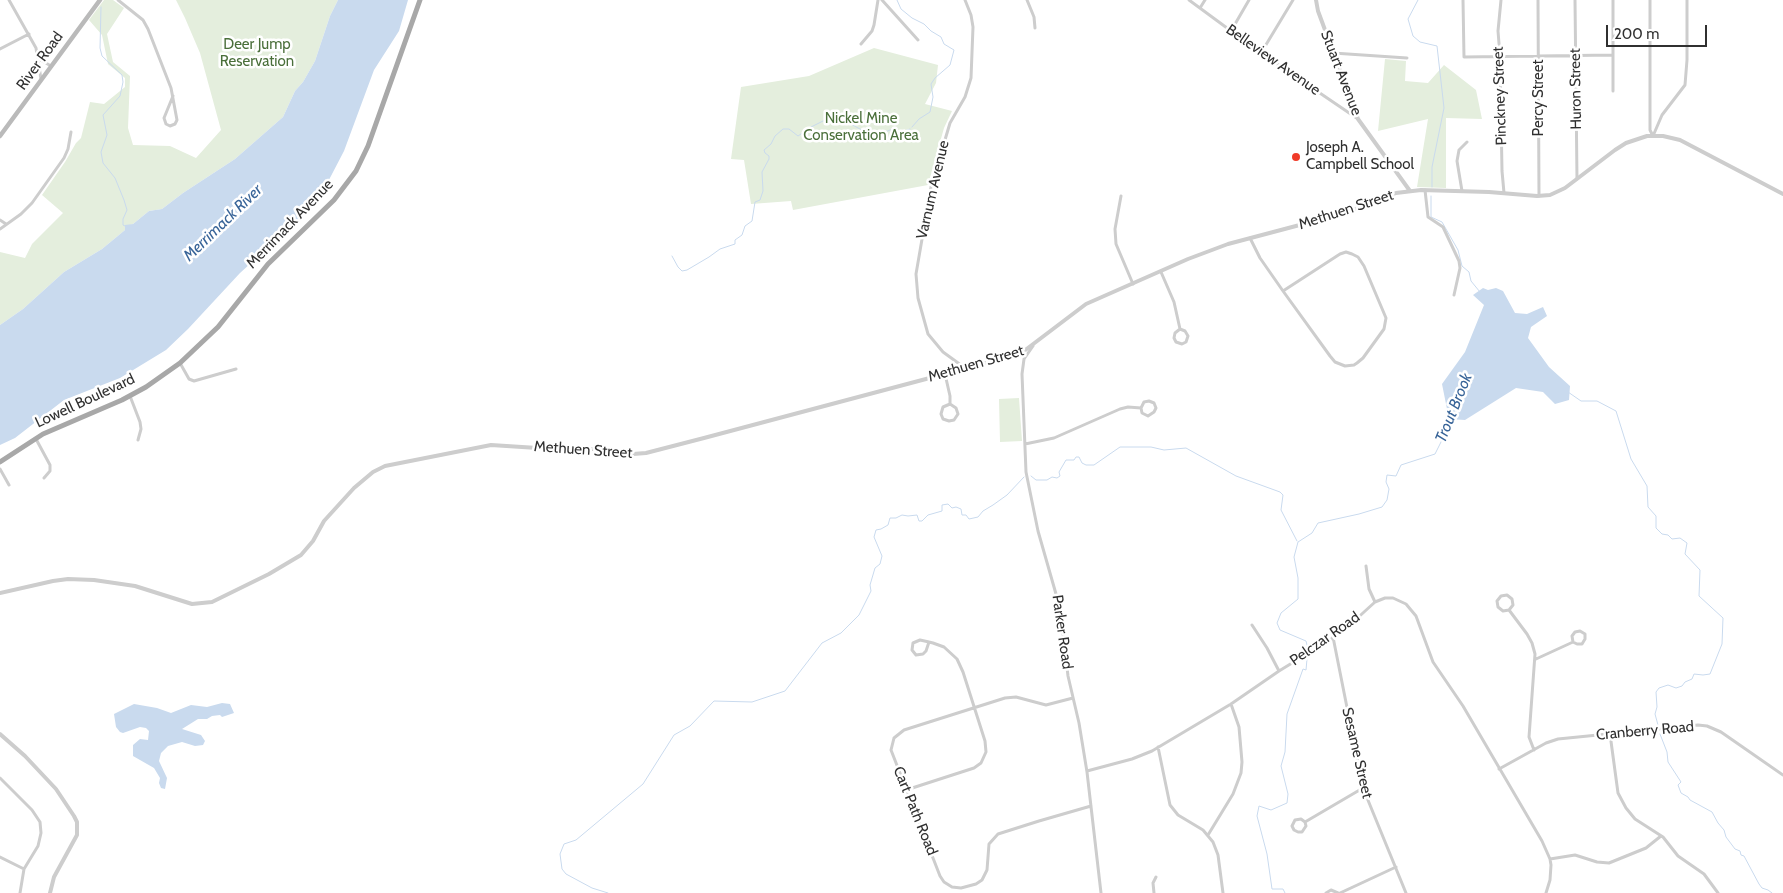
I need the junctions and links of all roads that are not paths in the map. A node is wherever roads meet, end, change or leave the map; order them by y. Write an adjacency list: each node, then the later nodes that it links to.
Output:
1 (9, 0): 24 (street)
2 (100, 0): 36 (main road, River Road)
3 (118, 0): 39 (street)
4 (420, 0): 63 (main road, Merrimack Avenue)
5 (878, 0): 26 (street)
6 (882, 0): 25 (street)
7 (964, 0): 64 (street, Varnum Avenue)
8 (1026, 0): 22 (street)
9 (1189, 0): 21 (street, Belleview Avenue)
10 (1205, 0): 21 (street)
11 (1249, 0): 23 (street)
12 (1293, 0): 28 (street)
13 (1316, 0): 29 (street, Stuart Avenue)
14 (1463, 0): 32 (street)
15 (1501, 0): 32 (street, Pinckney Street)
16 (1538, 0): 33 (street, Percy Street)
17 (1575, 0): 30 (street, Huron Street)
18 (1613, 0): 31 (street)
19 (1650, 0): 43 (street)
20 (1686, 0): 43 (street)
21 (1200, 8): 23 (street, Belleview Avenue)
22 (1035, 28)
23 (1231, 31): 28 (street, Belleview Avenue)
24 (29, 34): 27 (street); 35 (street)
25 (918, 40)
26 (861, 44)
27 (0, 49)
28 (1261, 53): 40 (street, Belleview Avenue)
29 (1333, 53): 34 (street); 40 (street, Stuart Avenue)
30 (1576, 55): 31 (street); 33 (street); 45 (street, Huron Street)
31 (1613, 55): 38 (street)
32 (1500, 56): 33 (street); 49 (street, Pinckney Street)
33 (1538, 56): 52 (street, Percy Street)
34 (1407, 58)
35 (39, 59): 36 (street); 37 (street)
36 (51, 66): 37 (main road, River Road)
37 (41, 80): 42 (main road, River Road)
38 (1614, 91)
39 (173, 96): 39 (street)
40 (1358, 119): 46 (street, Stuart Avenue)
41 (71, 132): 54 (street)
42 (0, 136)
43 (1653, 136): 45 (street, Methuen Street); 50 (street, Methuen Street)
44 (1467, 142): 48 (street)
45 (1577, 179): 52 (street, Methuen Street)
46 (1410, 190): 47 (street, Methuen Street); 56 (street, Methuen Street)
47 (1425, 190): 48 (street, Methuen Street); 60 (street)
48 (1462, 191): 49 (street, Methuen Street)
49 (1504, 193): 52 (street, Methuen Street)
50 (1783, 194)
51 (1121, 196): 58 (street)
52 (1540, 196)
53 (0, 220): 54 (street)
54 (6, 224): 55 (street)
55 (0, 229)
56 (1250, 238): 57 (street, Methuen Street); 59 (street)
57 (1161, 272): 58 (street, Methuen Street); 61 (street)
58 (1133, 284): 62 (street, Methuen Street)
59 (1283, 291): 59 (street)
60 (1454, 295)
61 (1180, 329): 61 (street)
62 (1033, 346): 64 (street, Methuen Street); 72 (street, Parker Road)
63 (180, 363): 65 (street); 67 (main road, Lowell Boulevard)
64 (965, 368): 66 (street, Methuen Street)
65 (236, 369)
66 (945, 374): 68 (street); 78 (street, Methuen Street)
67 (130, 396): 70 (main road, Lowell Boulevard); 71 (street)
68 (950, 404): 68 (street)
69 (1141, 408): 69 (street); 72 (street)
70 (35, 438): 73 (main road, Lowell Boulevard); 75 (street)
71 (138, 440)
72 (1025, 444): 87 (street, Parker Road)
73 (0, 462)
74 (0, 469): 76 (street)
75 (44, 478)
76 (9, 485)
77 (1366, 566): 79 (street)
78 (0, 593)
79 (1375, 602): 82 (street, Pelczar Road); 94 (street, Pelczar Road)
80 (1510, 610): 80 (street); 85 (street)
81 (1252, 625): 86 (street)
82 (1333, 637): 86 (street, Pelczar Road); 98 (street, Sesame Street)
83 (929, 642): 83 (street); 89 (street)
84 (1573, 642): 84 (street); 85 (street)
85 (1536, 659): 93 (street)
86 (1279, 671): 88 (street, Pelczar Road)
87 (1073, 698): 89 (street, Cart Path Road); 95 (street, Parker Road)
88 (1231, 704): 92 (street, Pelczar Road); 102 (street)
89 (973, 708): 99 (street); 99 (street, Cart Path Road)
90 (0, 734): 110 (street)
91 (1610, 734): 93 (street, Cranberry Road); 96 (street, Cranberry Road); 103 (street)
92 (1158, 747): 95 (street, Pelczar Road); 102 (street)
93 (1534, 750): 94 (street, Cranberry Road)
94 (1499, 769): 105 (street, Pelczar Road)
95 (1087, 771): 100 (street, Parker Road)
96 (1783, 775)
97 (0, 778): 107 (street)
98 (1363, 788): 101 (street); 106 (street, Sesame Street)
99 (906, 790): 100 (street, Cart Path Road)
100 (1091, 806): 111 (street, Parker Road)
101 (1305, 822): 101 (street)
102 (1208, 835): 113 (street)
103 (1661, 836): 105 (street); 118 (street)
104 (0, 857): 107 (street)
105 (1550, 859): 117 (street, Pelczar Road)
106 (1396, 868): 115 (street); 116 (street, Sesame Street)
107 (24, 869): 109 (street)
108 (1156, 877): 112 (street)
109 (20, 893)
110 (50, 893)
111 (1101, 893)
112 (1154, 893)
113 (1223, 893)
114 (1326, 893): 115 (street)
115 (1339, 893)
116 (1406, 893)
117 (1546, 893)
118 (1718, 893)

